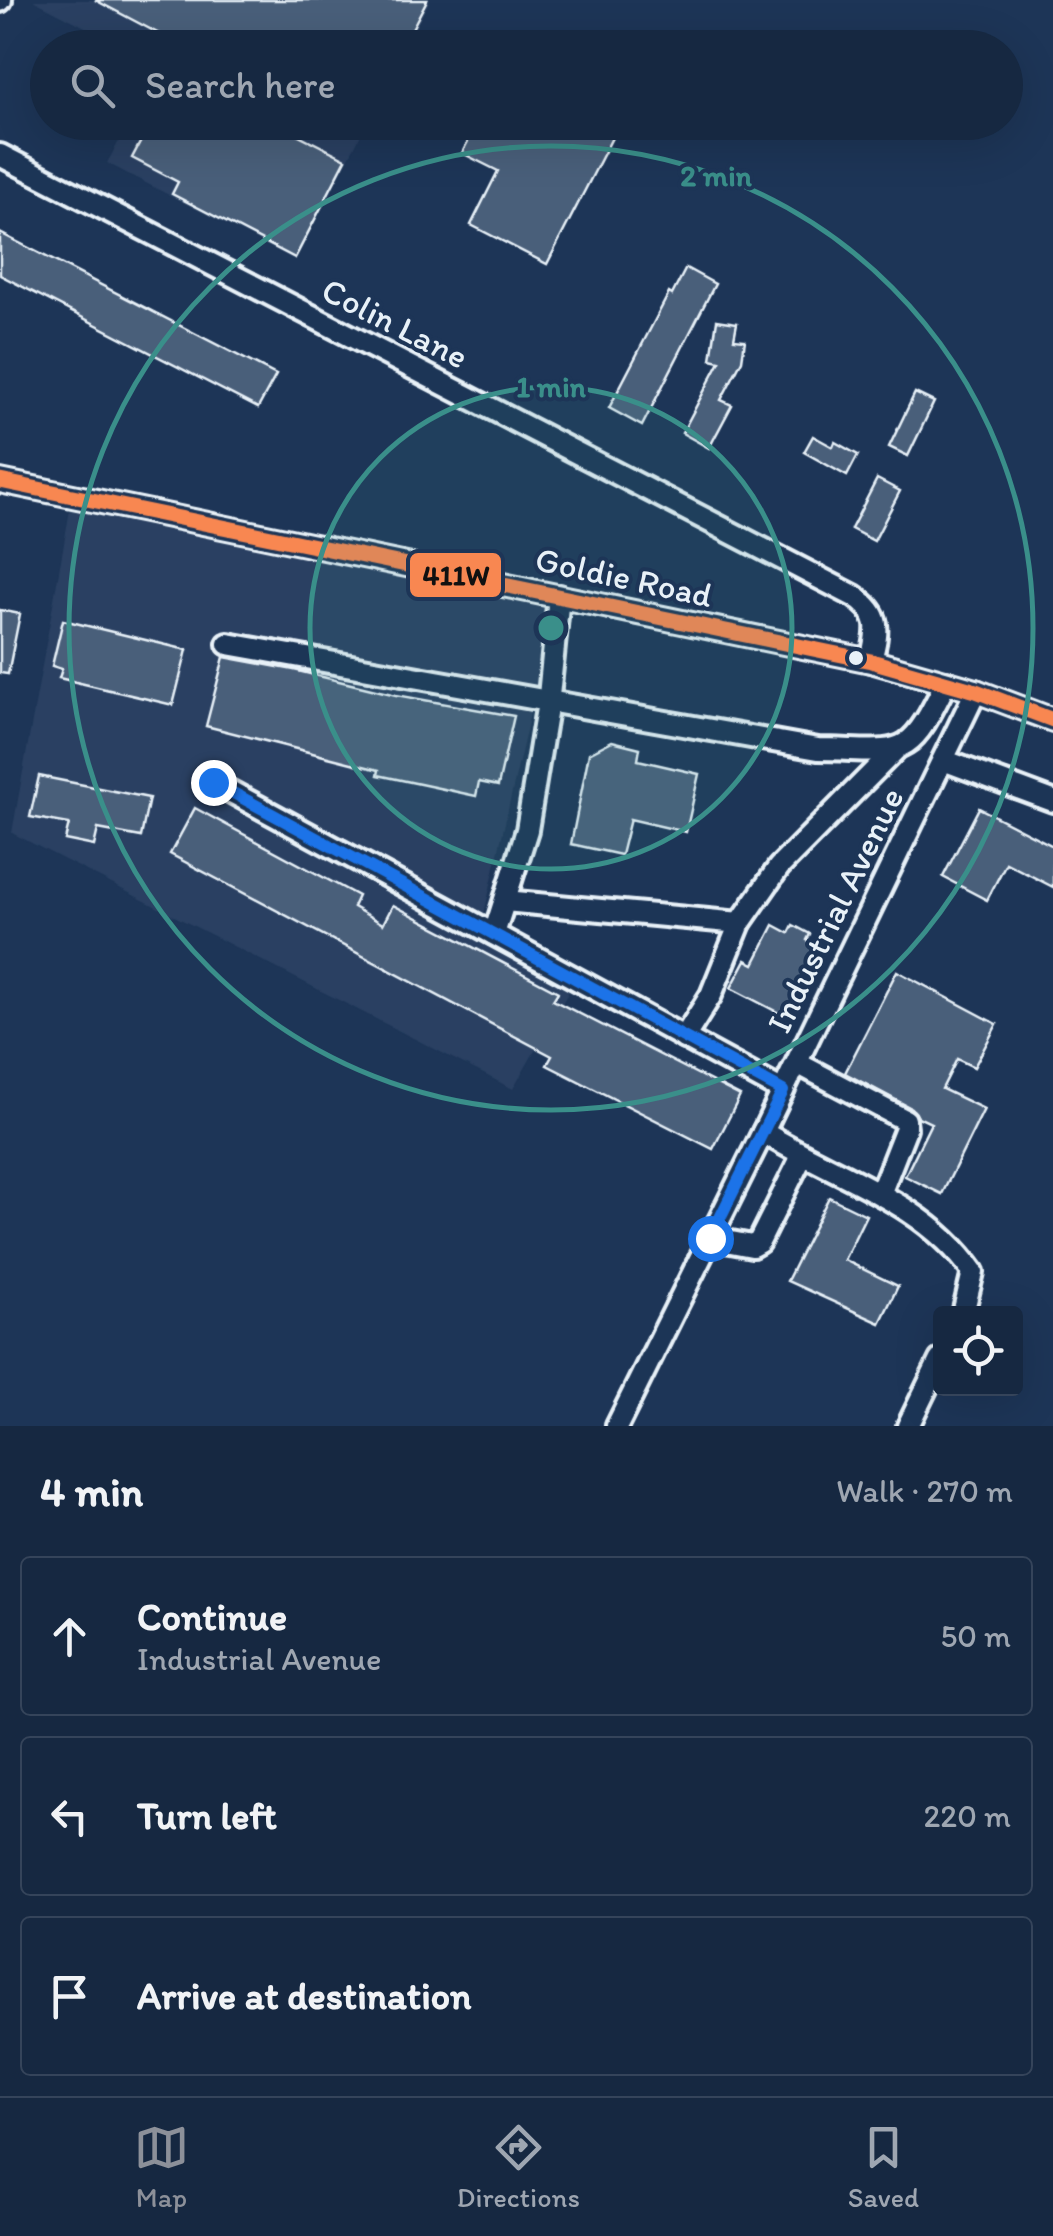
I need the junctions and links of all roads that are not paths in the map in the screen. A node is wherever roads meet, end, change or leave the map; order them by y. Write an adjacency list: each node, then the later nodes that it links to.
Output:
1 (0, 155): 5 (street, Colin Lane)
2 (0, 480): 3 (street, Goldie Road)
3 (560, 596): 5 (street, Goldie Road); 8 (street)
4 (228, 644): 8 (street)
5 (871, 661): 6 (street, Goldie Road)
6 (946, 682): 7 (street, Goldie Road); 10 (street)
7 (976, 691): 9 (street, Goldie Road); 11 (street, Industrial Avenue)
8 (548, 700): 10 (street); 14 (street)
9 (1053, 720)
10 (894, 750): 15 (street)
11 (943, 760): 13 (street); 18 (street, Industrial Avenue)
12 (213, 782): 16 (street)
13 (1053, 801)
14 (505, 900): 15 (street); 16 (street)
15 (740, 923): 17 (street)
16 (494, 934): 17 (street)
17 (684, 1038): 19 (street)
18 (797, 1063): 19 (street, Industrial Avenue); 22 (street)
19 (783, 1091): 20 (street, Industrial Avenue)
20 (764, 1132): 21 (street); 23 (street, Industrial Avenue)
21 (802, 1156): 22 (street); 23 (street)
22 (880, 1194): 24 (street)
23 (710, 1238): 26 (street, Industrial Avenue)
24 (965, 1306)
25 (933, 1374): 27 (street)
26 (617, 1426)
27 (908, 1426)

